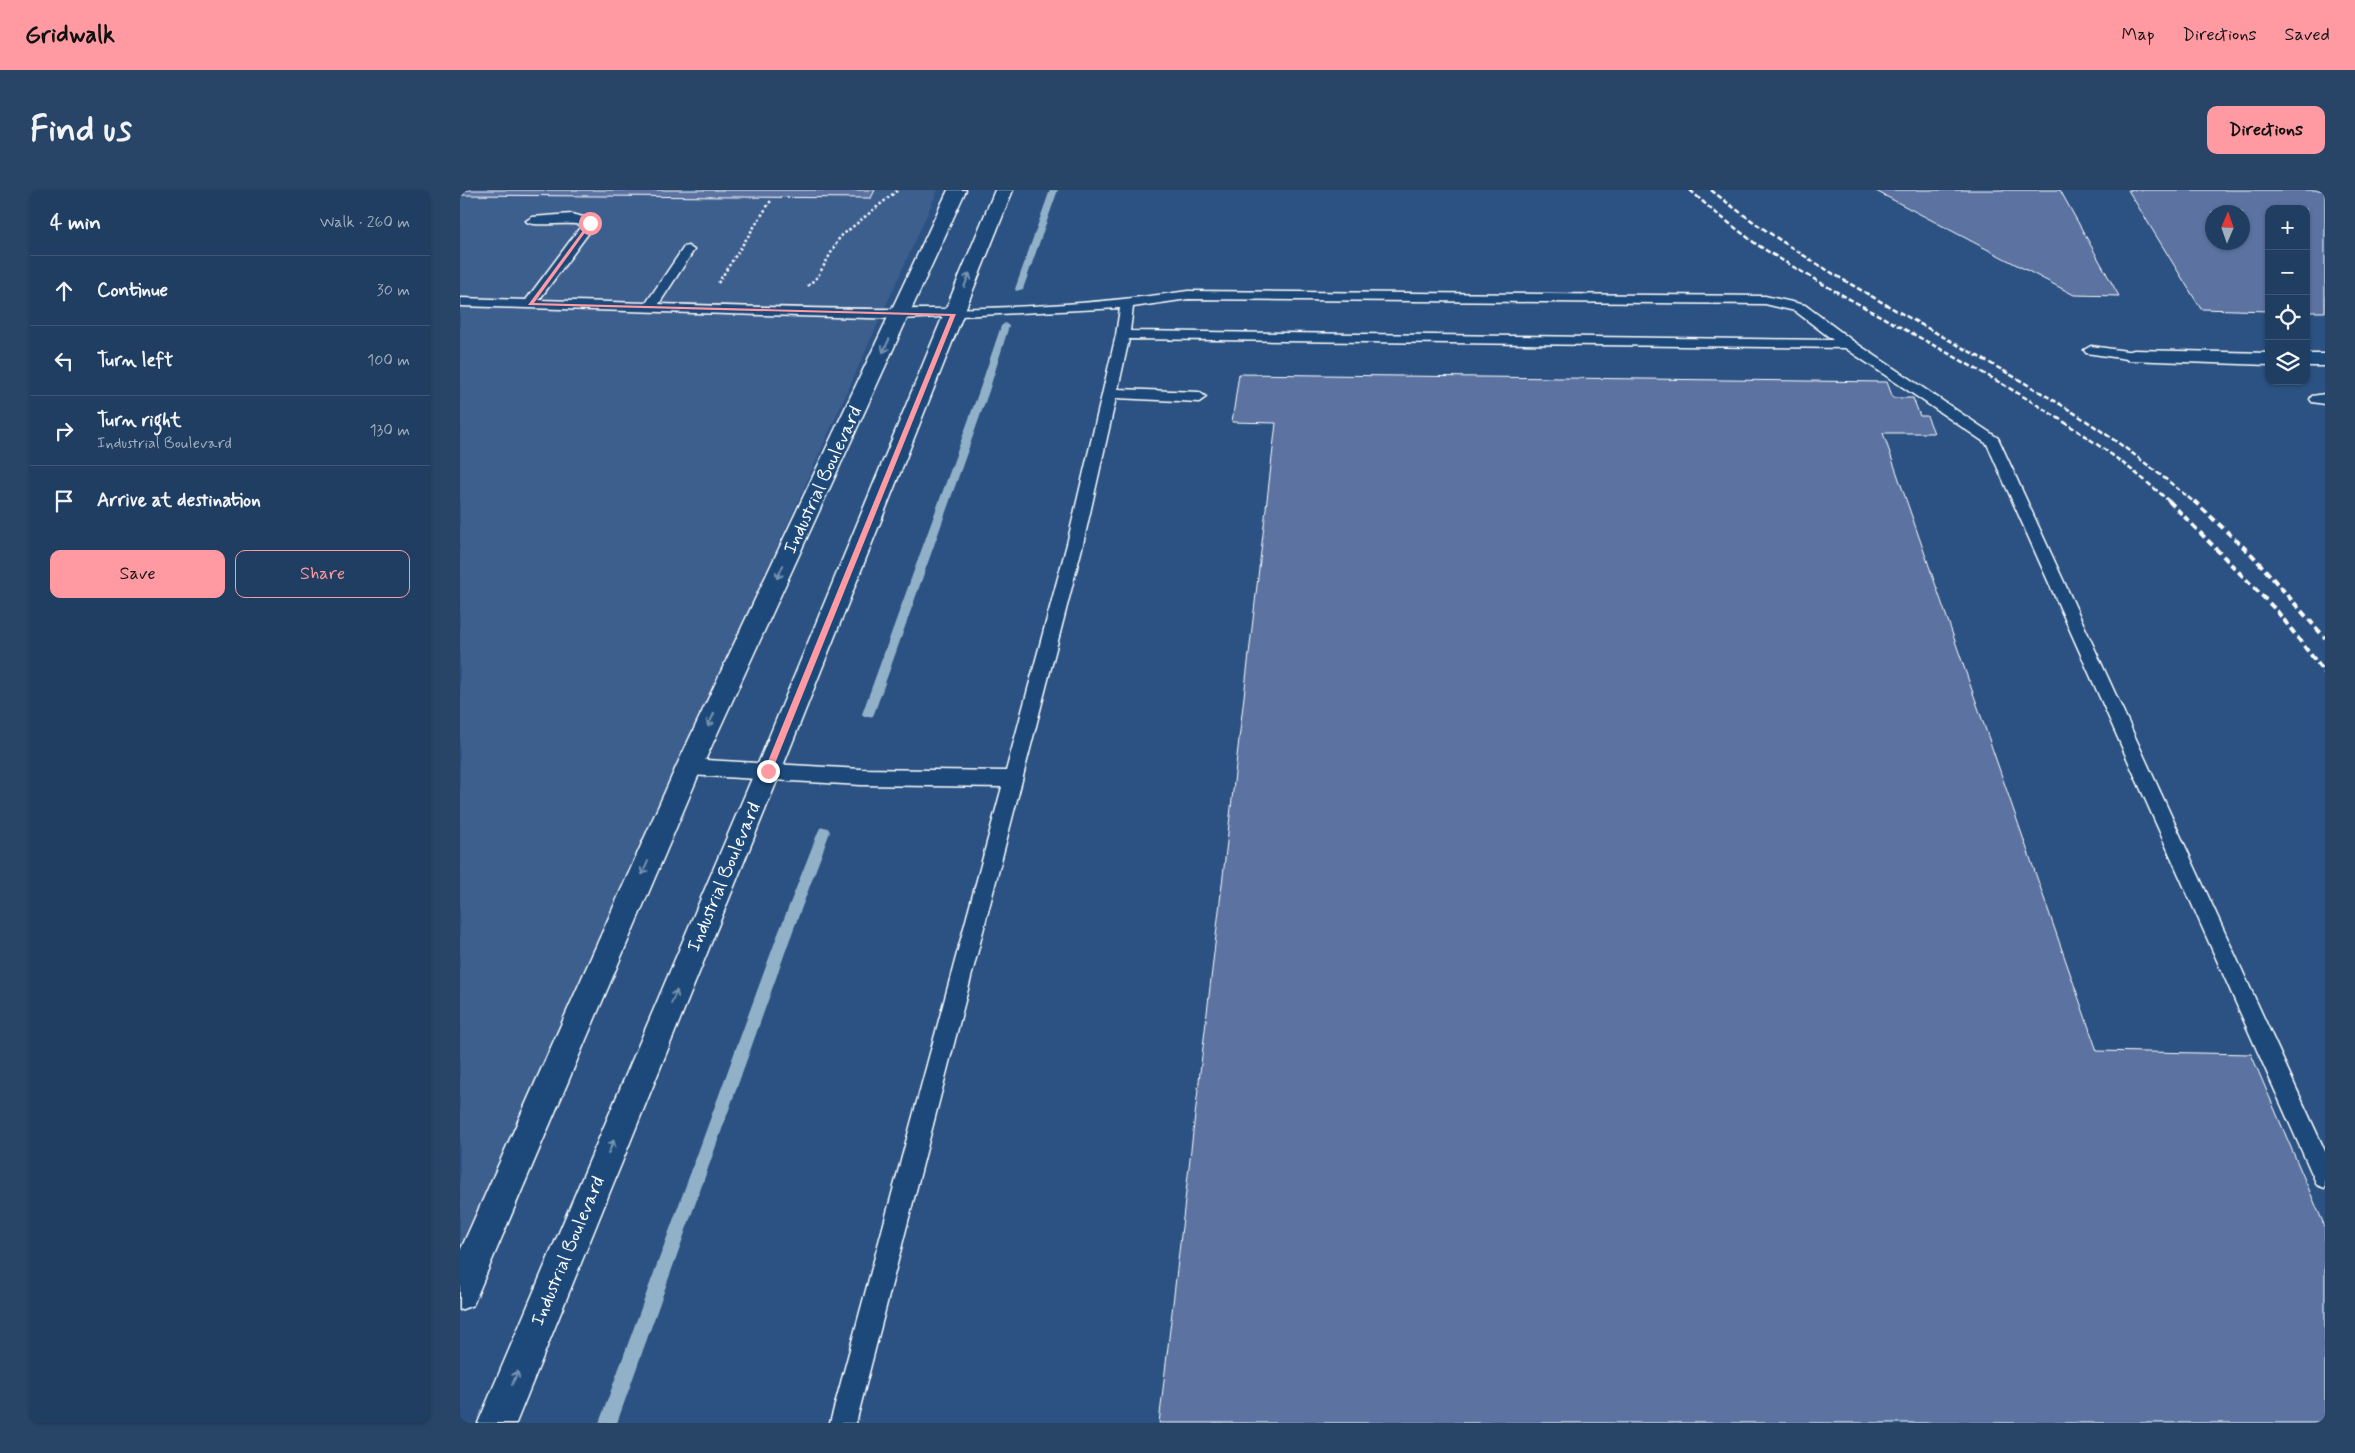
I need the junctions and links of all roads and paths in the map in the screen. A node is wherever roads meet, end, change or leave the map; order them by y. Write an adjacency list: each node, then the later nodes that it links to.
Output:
1 (898, 190): 8 (path)
2 (957, 190): 14 (street, Industrial Boulevard)
3 (1004, 190): 13 (street, Industrial Boulevard, one-way to 3)
4 (772, 200): 7 (path)
5 (532, 221): 10 (lane)
6 (688, 250): 12 (lane)
7 (714, 290)
8 (804, 291)
9 (460, 302): 10 (lane)
10 (530, 304): 12 (lane)
11 (1127, 304): 13 (lane); 15 (lane); 16 (lane)
12 (650, 307): 14 (lane)
13 (953, 314): 14 (lane); 25 (street, Industrial Boulevard)
14 (901, 315): 24 (street, Industrial Boulevard, one-way to 24)
15 (1124, 335): 16 (lane); 22 (lane)
16 (1848, 344): 27 (lane)
17 (2091, 350): 18 (lane)
18 (2134, 356): 19 (street)
19 (2265, 359)
20 (2310, 360): 21 (street)
21 (2325, 360)
22 (1110, 393): 23 (lane); 26 (lane)
23 (1199, 397)
24 (689, 767): 25 (lane); 28 (street, Industrial Boulevard, one-way to 28)
25 (768, 771): 26 (lane); 29 (street, Industrial Boulevard, one-way to 25)
26 (1012, 779): 30 (lane)
27 (2325, 1177)
28 (460, 1292)
29 (497, 1423)
30 (843, 1423)

